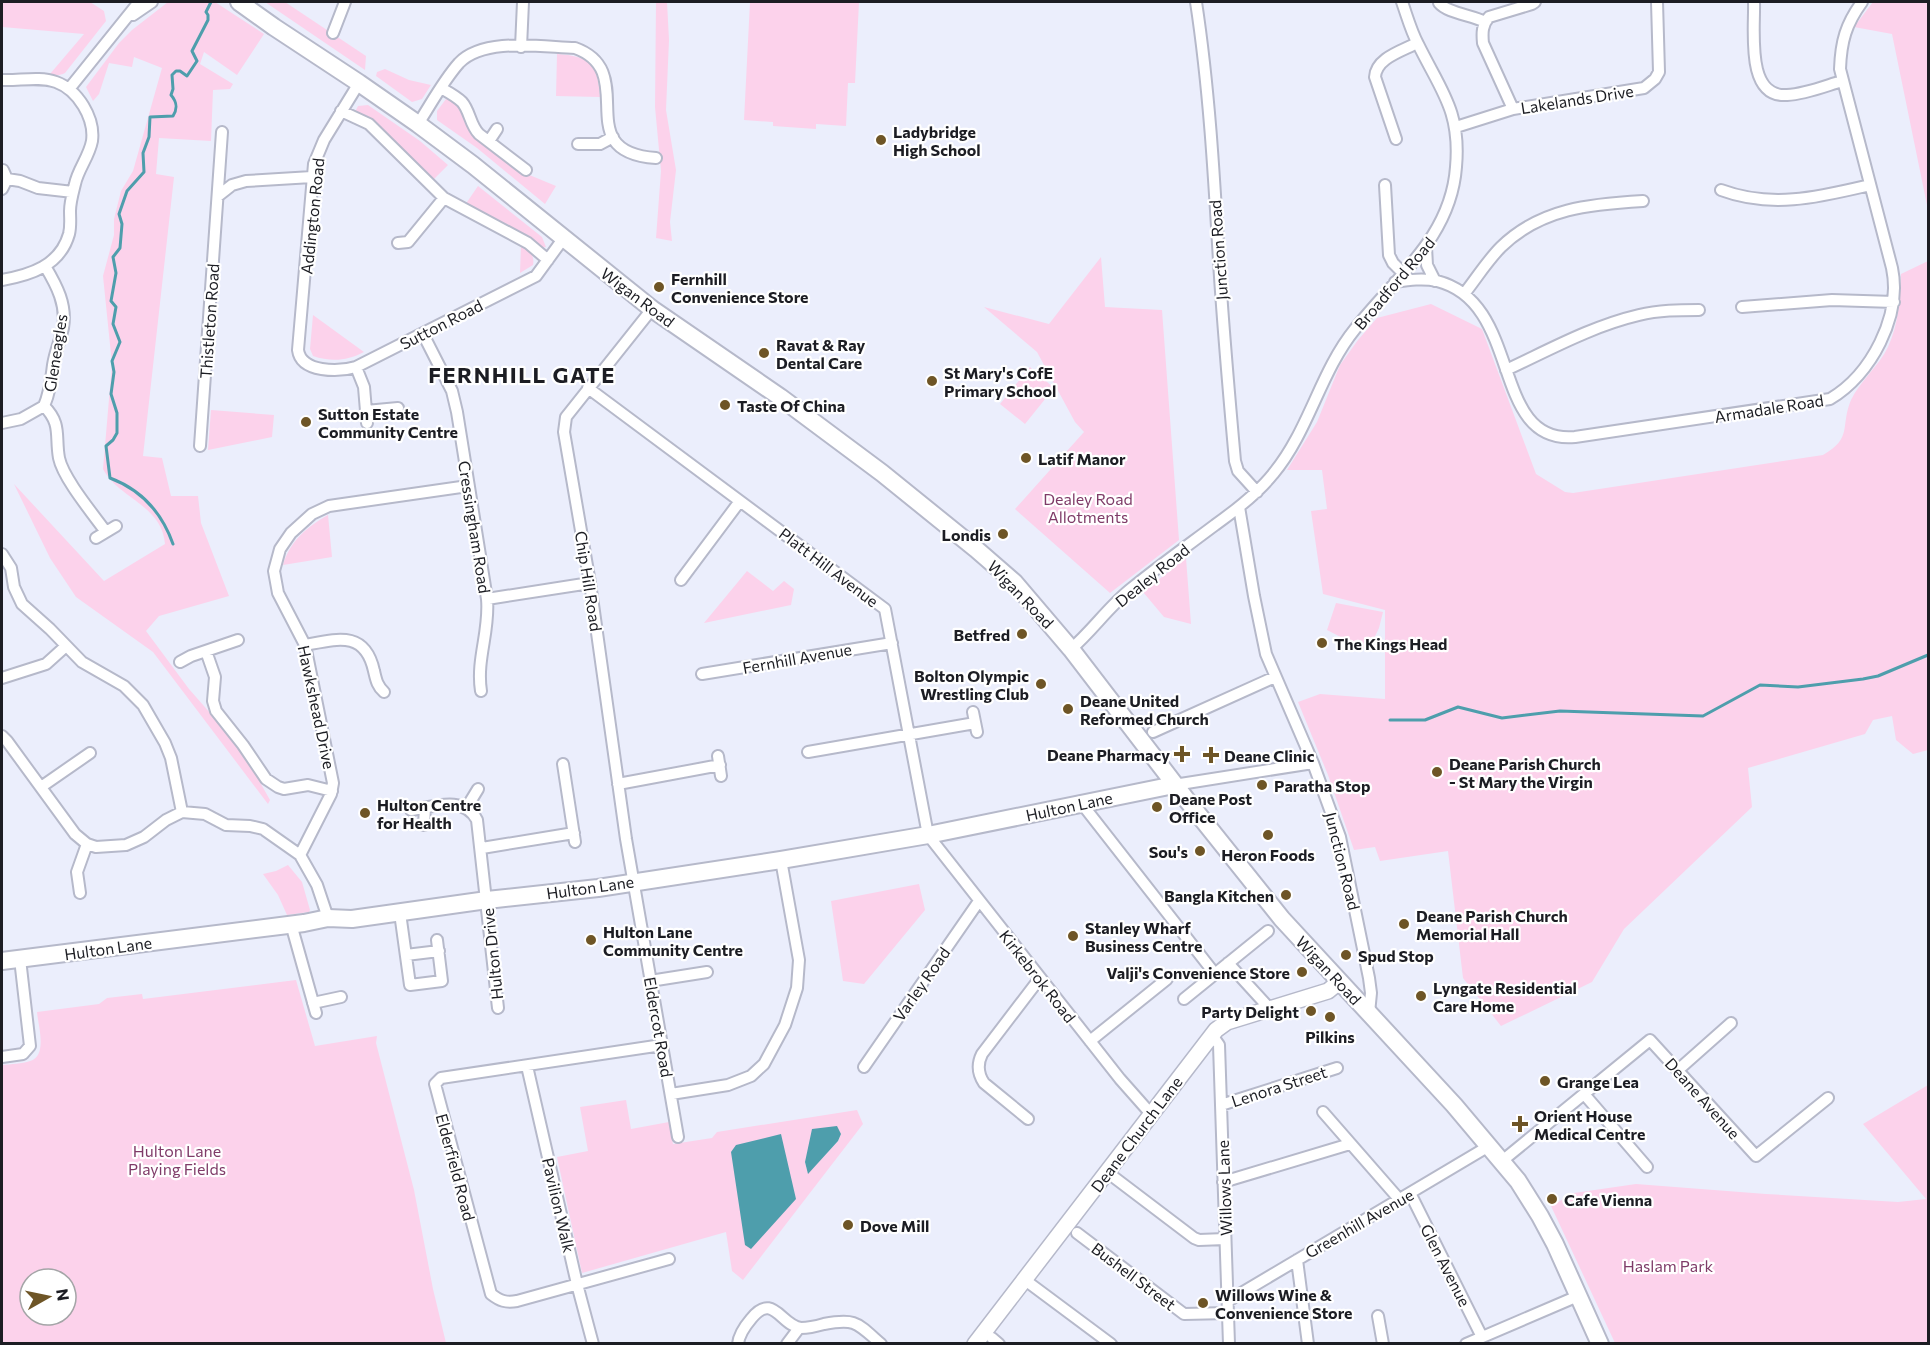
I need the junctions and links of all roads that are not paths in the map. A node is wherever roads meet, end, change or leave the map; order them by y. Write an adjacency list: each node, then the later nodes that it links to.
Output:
1 (139, 2): 16 (street)
2 (152, 2): 16 (street)
3 (239, 2): 14 (main road, Wigan Road)
4 (248, 2): 14 (main road, Wigan Road)
5 (345, 2): 17 (street)
6 (523, 2): 19 (street)
7 (1196, 2): 69 (street, Junction Road)
8 (1402, 2): 18 (street, Broadford Road)
9 (1535, 2): 15 (street)
10 (1657, 2): 25 (street, Lakelands Drive)
11 (1754, 2): 21 (street)
12 (1862, 2): 21 (street, Armadale Road)
13 (1439, 3): 15 (street)
14 (264, 20): 22 (main road, Wigan Road)
15 (1485, 22): 25 (street)
16 (121, 24): 24 (street)
17 (333, 33)
18 (1417, 43): 28 (street, Broadford Road); 32 (street)
19 (521, 46): 23 (street); 31 (street)
20 (2, 80): 24 (street)
21 (1842, 81): 39 (street, Armadale Road)
22 (359, 83): 26 (street, Addington Road); 27 (main road, Wigan Road)
23 (441, 88): 27 (street); 33 (street)
24 (69, 89): 42 (street)
25 (1513, 109): 28 (street, Lakelands Drive)
26 (341, 111): 37 (street, Addington Road); 44 (street)
27 (418, 124): 46 (main road, Wigan Road)
28 (1456, 127): 48 (street, Broadford Road)
29 (497, 129): 33 (street)
30 (222, 132): 43 (street, Thistleton Road)
31 (613, 138): 34 (street); 35 (street)
32 (1396, 139)
33 (489, 141): 36 (street)
34 (578, 144)
35 (656, 158)
36 (526, 170)
37 (312, 177): 43 (street); 60 (street, Addington Road)
38 (4, 179): 42 (street)
39 (1870, 184): 41 (street); 55 (street, Armadale Road)
40 (1384, 185): 51 (street)
41 (1721, 190)
42 (73, 192): 50 (street)
43 (218, 196): 67 (street, Thistleton Road)
44 (444, 198): 47 (street); 49 (street)
45 (1643, 201): 54 (street)
46 (563, 239): 49 (street, Sutton Road); 57 (main road, Wigan Road)
47 (398, 243)
48 (1426, 247): 51 (street, Broadford Road); 53 (street)
49 (548, 260): 59 (street, Sutton Road)
50 (45, 267): 52 (street); 64 (street, Gleneagles)
51 (1399, 278): 53 (street, Armadale Road); 69 (street, Broadford Road)
52 (2, 280)
53 (1435, 281): 54 (street, Armadale Road)
54 (1464, 294): 62 (street, Armadale Road)
55 (1894, 302): 56 (street); 62 (street, Armadale Road)
56 (1742, 307)
57 (652, 309): 63 (street, Chip Hill Road); 82 (main road, Wigan Road)
58 (1699, 310): 62 (street)
59 (423, 334): 61 (street, Sutton Road); 68 (street, Cressingham Road)
60 (301, 360): 61 (street, Sutton Road)
61 (356, 367): 65 (street)
62 (1506, 370)
63 (588, 388): 70 (street, Platt Hill Avenue); 75 (street, Chip Hill Road)
64 (44, 406): 66 (street); 72 (street, Gleneagles)
65 (398, 408)
66 (2, 423)
67 (200, 446)
68 (468, 486): 77 (street, Cressingham Road); 80 (street, Hawkshead Drive)
69 (1257, 492): 71 (street, Broadford Road)
70 (740, 501): 74 (street); 79 (street, Platt Hill Avenue)
71 (1239, 507): 82 (street, Dealey Road); 86 (street, Junction Road)
72 (96, 538)
73 (2, 554): 76 (street)
74 (681, 580)
75 (590, 583): 77 (street); 99 (street, Chip Hill Road)
76 (8, 588): 81 (street)
77 (487, 599): 89 (street, Cressingham Road)
78 (238, 640): 83 (street)
79 (892, 642): 85 (street, Fernhill Avenue); 92 (street, Platt Hill Avenue)
80 (305, 645): 88 (street); 103 (street, Hawkshead Drive)
81 (66, 646): 87 (street); 108 (street)
82 (1071, 649): 100 (main road, Wigan Road)
83 (206, 651): 84 (street); 103 (street)
84 (180, 662)
85 (702, 674)
86 (1275, 677): 91 (street); 96 (street, Junction Road)
87 (2, 678)
88 (384, 692)
89 (481, 692)
90 (975, 722): 92 (street)
91 (1153, 732)
92 (908, 734): 94 (street); 110 (street, Platt Hill Avenue)
93 (2, 736): 101 (street)
94 (808, 751)
95 (90, 753): 101 (street)
96 (1313, 763): 100 (street); 137 (street, Junction Road)
97 (563, 764): 112 (street)
98 (720, 766): 99 (street)
99 (618, 784): 115 (street, Chip Hill Road)
100 (1174, 785): 104 (main road, Hulton Lane); 132 (main road, Wigan Road)
101 (41, 787): 111 (street)
102 (478, 789): 105 (street)
103 (332, 791): 113 (street, Hawkshead Drive)
104 (1082, 804): 110 (main road, Hulton Lane); 128 (street)
105 (467, 807): 106 (street); 112 (street, Hulton Drive)
106 (425, 808): 107 (street); 109 (street)
107 (411, 810)
108 (182, 812): 111 (street); 113 (street)
109 (424, 825)
110 (928, 836): 114 (main road, Hulton Lane); 118 (street, Kirkebrok Road)
111 (87, 844): 116 (street)
112 (482, 848): 117 (street, Hulton Drive)
113 (300, 855): 120 (street)
114 (780, 860): 115 (main road, Hulton Lane); 147 (street)
115 (634, 882): 117 (main road, Hulton Lane); 131 (street, Eldercot Road)
116 (80, 892)
117 (487, 900): 119 (main road, Hulton Lane); 135 (street, Hulton Drive)
118 (979, 901): 129 (street, Kirkebrok Road); 144 (street, Varley Road)
119 (400, 913): 120 (main road, Hulton Lane); 123 (street)
120 (328, 918): 121 (main road, Hulton Lane)
121 (291, 924): 124 (main road, Hulton Lane); 133 (street)
122 (1268, 931): 126 (street)
123 (406, 955): 123 (street)
124 (20, 959): 125 (main road, Hulton Lane); 142 (street)
125 (2, 961)
126 (1228, 963): 128 (street); 136 (street)
127 (707, 972): 131 (street)
128 (1215, 974): 134 (street)
129 (1040, 978): 140 (street, Kirkebrok Road); 153 (street)
130 (1167, 979): 140 (street)
131 (650, 981): 141 (street, Eldercot Road)
132 (1340, 982): 136 (street, Deane Church Lane); 137 (main road, Wigan Road)
133 (340, 997)
134 (1184, 999)
135 (498, 1008)
136 (1270, 1009): 139 (street, Deane Church Lane)
137 (1369, 1013): 156 (main road, Wigan Road)
138 (1731, 1023): 146 (street)
139 (1212, 1035): 150 (street, Willows Lane); 152 (street, Deane Church Lane)
140 (1090, 1041): 152 (street, Kirkebrok Road)
141 (662, 1045): 143 (street, Elderfield Road); 147 (street, Eldercot Road)
142 (2, 1057)
143 (527, 1066): 168 (street, Pavilion Walk); 168 (street, Elderfield Road)
144 (864, 1067)
145 (1337, 1068): 150 (street, Lenora Street)
146 (1678, 1070): 148 (street, Deane Avenue); 149 (street, Deane Avenue)
147 (671, 1094): 154 (street, Eldercot Road)
148 (1584, 1094): 157 (street); 158 (street)
149 (1828, 1098)
150 (1221, 1105): 160 (street, Willows Lane)
151 (1323, 1112): 155 (street)
152 (1151, 1114): 159 (street, Deane Church Lane)
153 (1028, 1119)
154 (678, 1137)
155 (1350, 1144): 160 (street); 162 (street)
156 (1490, 1146): 157 (main road, Wigan Road); 161 (street, Greenhill Avenue)
157 (1502, 1161): 169 (main road, Wigan Road)
158 (1647, 1167)
159 (1107, 1172): 164 (street); 167 (street, Deane Church Lane)
160 (1223, 1182): 164 (street, Willows Lane)
161 (1410, 1193): 162 (street, Greenhill Avenue); 174 (street, Glen Avenue)
162 (1399, 1199): 166 (street, Greenhill Avenue)
163 (1077, 1233): 171 (street, Bushell Street)
164 (1225, 1239): 170 (street, Willows Lane)
165 (669, 1259): 168 (street, Elderfield Road)
166 (1297, 1260): 170 (street, Greenhill Avenue); 182 (street)
167 (1025, 1280): 179 (street, Deane Church Lane); 180 (street)
168 (577, 1284): 175 (street, Pavilion Walk)
169 (1578, 1296): 174 (street); 185 (main road, Wigan Road)
170 (1228, 1301): 171 (street, Willows Lane)
171 (1228, 1313): 181 (street, Willows Lane)
172 (1378, 1316): 183 (street)
173 (800, 1328): 176 (street); 177 (street); 178 (street)
174 (1482, 1337): 184 (street)
175 (593, 1344)
176 (738, 1344)
177 (788, 1344)
178 (880, 1344)
179 (975, 1344)
180 (1111, 1344)
181 (1229, 1344)
182 (1308, 1344)
183 (1383, 1344)
184 (1466, 1344)
185 (1600, 1344)

